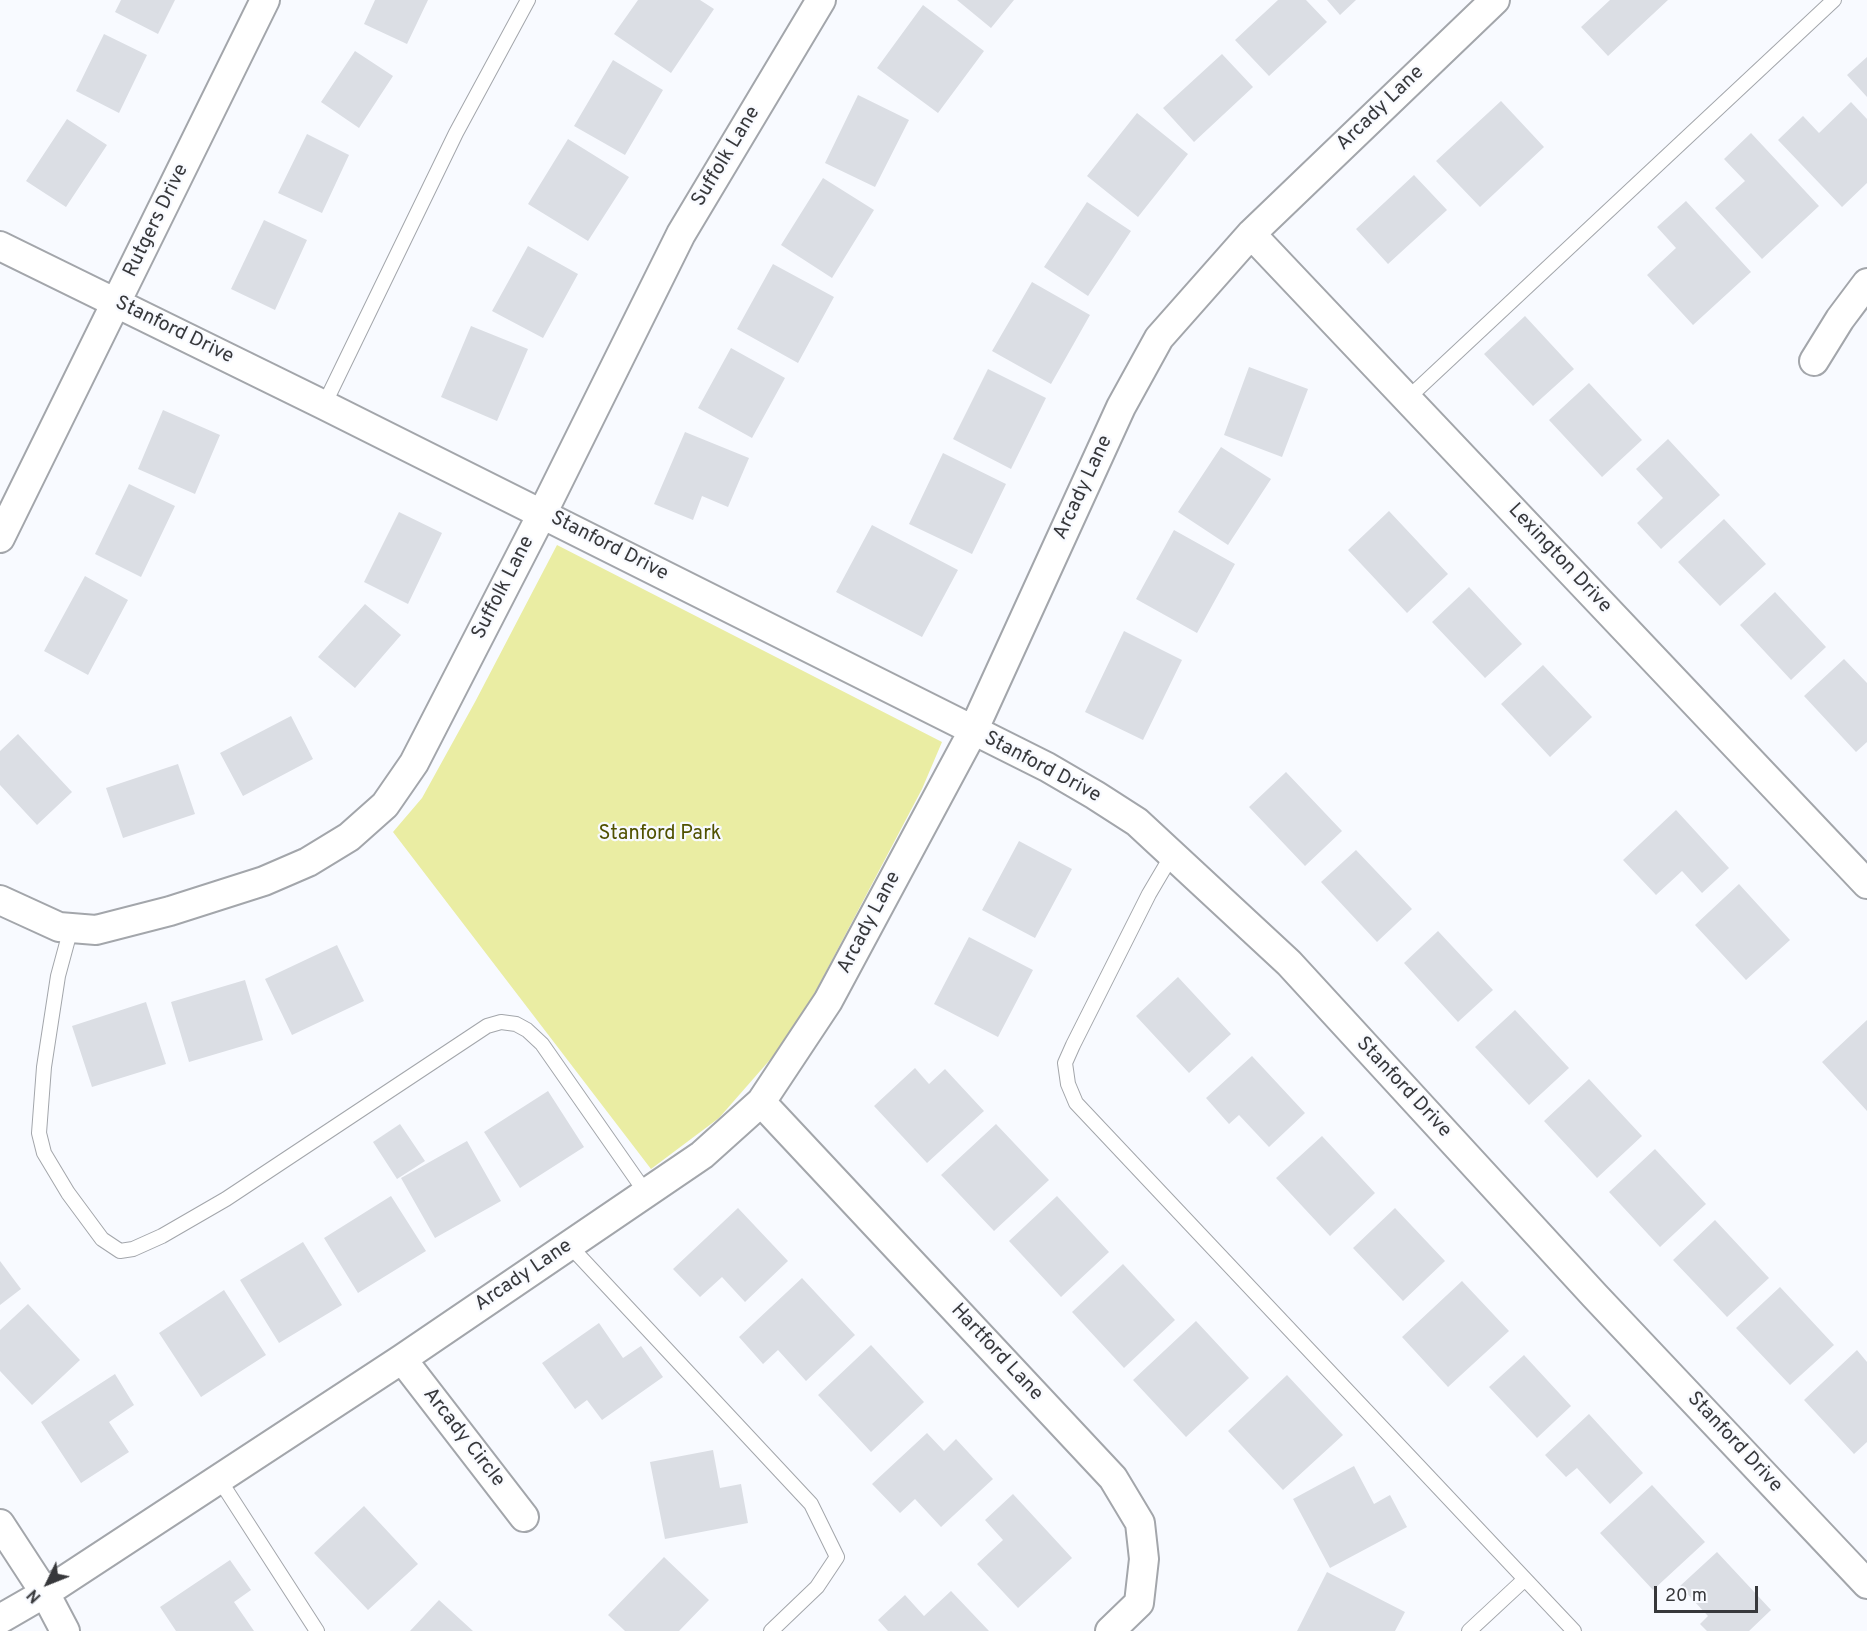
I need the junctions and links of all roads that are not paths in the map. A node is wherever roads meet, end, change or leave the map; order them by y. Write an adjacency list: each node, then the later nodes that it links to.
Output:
1 (265, 0): 9 (street, Rutgers Drive)
2 (528, 0): 12 (lane)
3 (821, 0): 13 (street, Suffolk Lane)
4 (1495, 0): 6 (street, Arcady Lane)
5 (1834, 0): 11 (lane)
6 (1251, 234): 11 (street, Lexington Drive); 15 (street, Arcady Lane)
7 (0, 246): 9 (street, Stanford Drive)
8 (1867, 283): 10 (street)
9 (117, 303): 12 (street, Stanford Drive); 14 (street, Rutgers Drive)
10 (1814, 360)
11 (1407, 399): 17 (street, Lexington Drive)
12 (324, 405): 13 (street, Stanford Drive)
13 (542, 514): 15 (street, Stanford Drive); 19 (street, Suffolk Lane)
14 (0, 538)
15 (973, 731): 16 (street, Stanford Drive); 20 (street, Arcady Lane)
16 (1172, 855): 27 (lane); 28 (street, Stanford Drive)
17 (1867, 884)
18 (0, 900): 19 (street, Suffolk Lane)
19 (71, 928): 21 (lane)
20 (761, 1102): 21 (street, Arcady Lane); 34 (street, Hartford Lane)
21 (645, 1193): 22 (street, Arcady Lane)
22 (569, 1245): 23 (street, Arcady Lane); 33 (lane)
23 (402, 1359): 24 (street, Arcady Lane); 25 (street, Arcady Circle)
24 (219, 1479): 29 (street, Arcady Lane); 32 (lane)
25 (524, 1516)
26 (0, 1524): 29 (street)
27 (1525, 1579): 35 (lane); 36 (lane)
28 (1867, 1584)
29 (45, 1593): 30 (street, Arcady Lane); 31 (street)
30 (0, 1619)
31 (65, 1631)
32 (317, 1631)
33 (771, 1631)
34 (1110, 1631)
35 (1469, 1631)
36 (1574, 1631)

